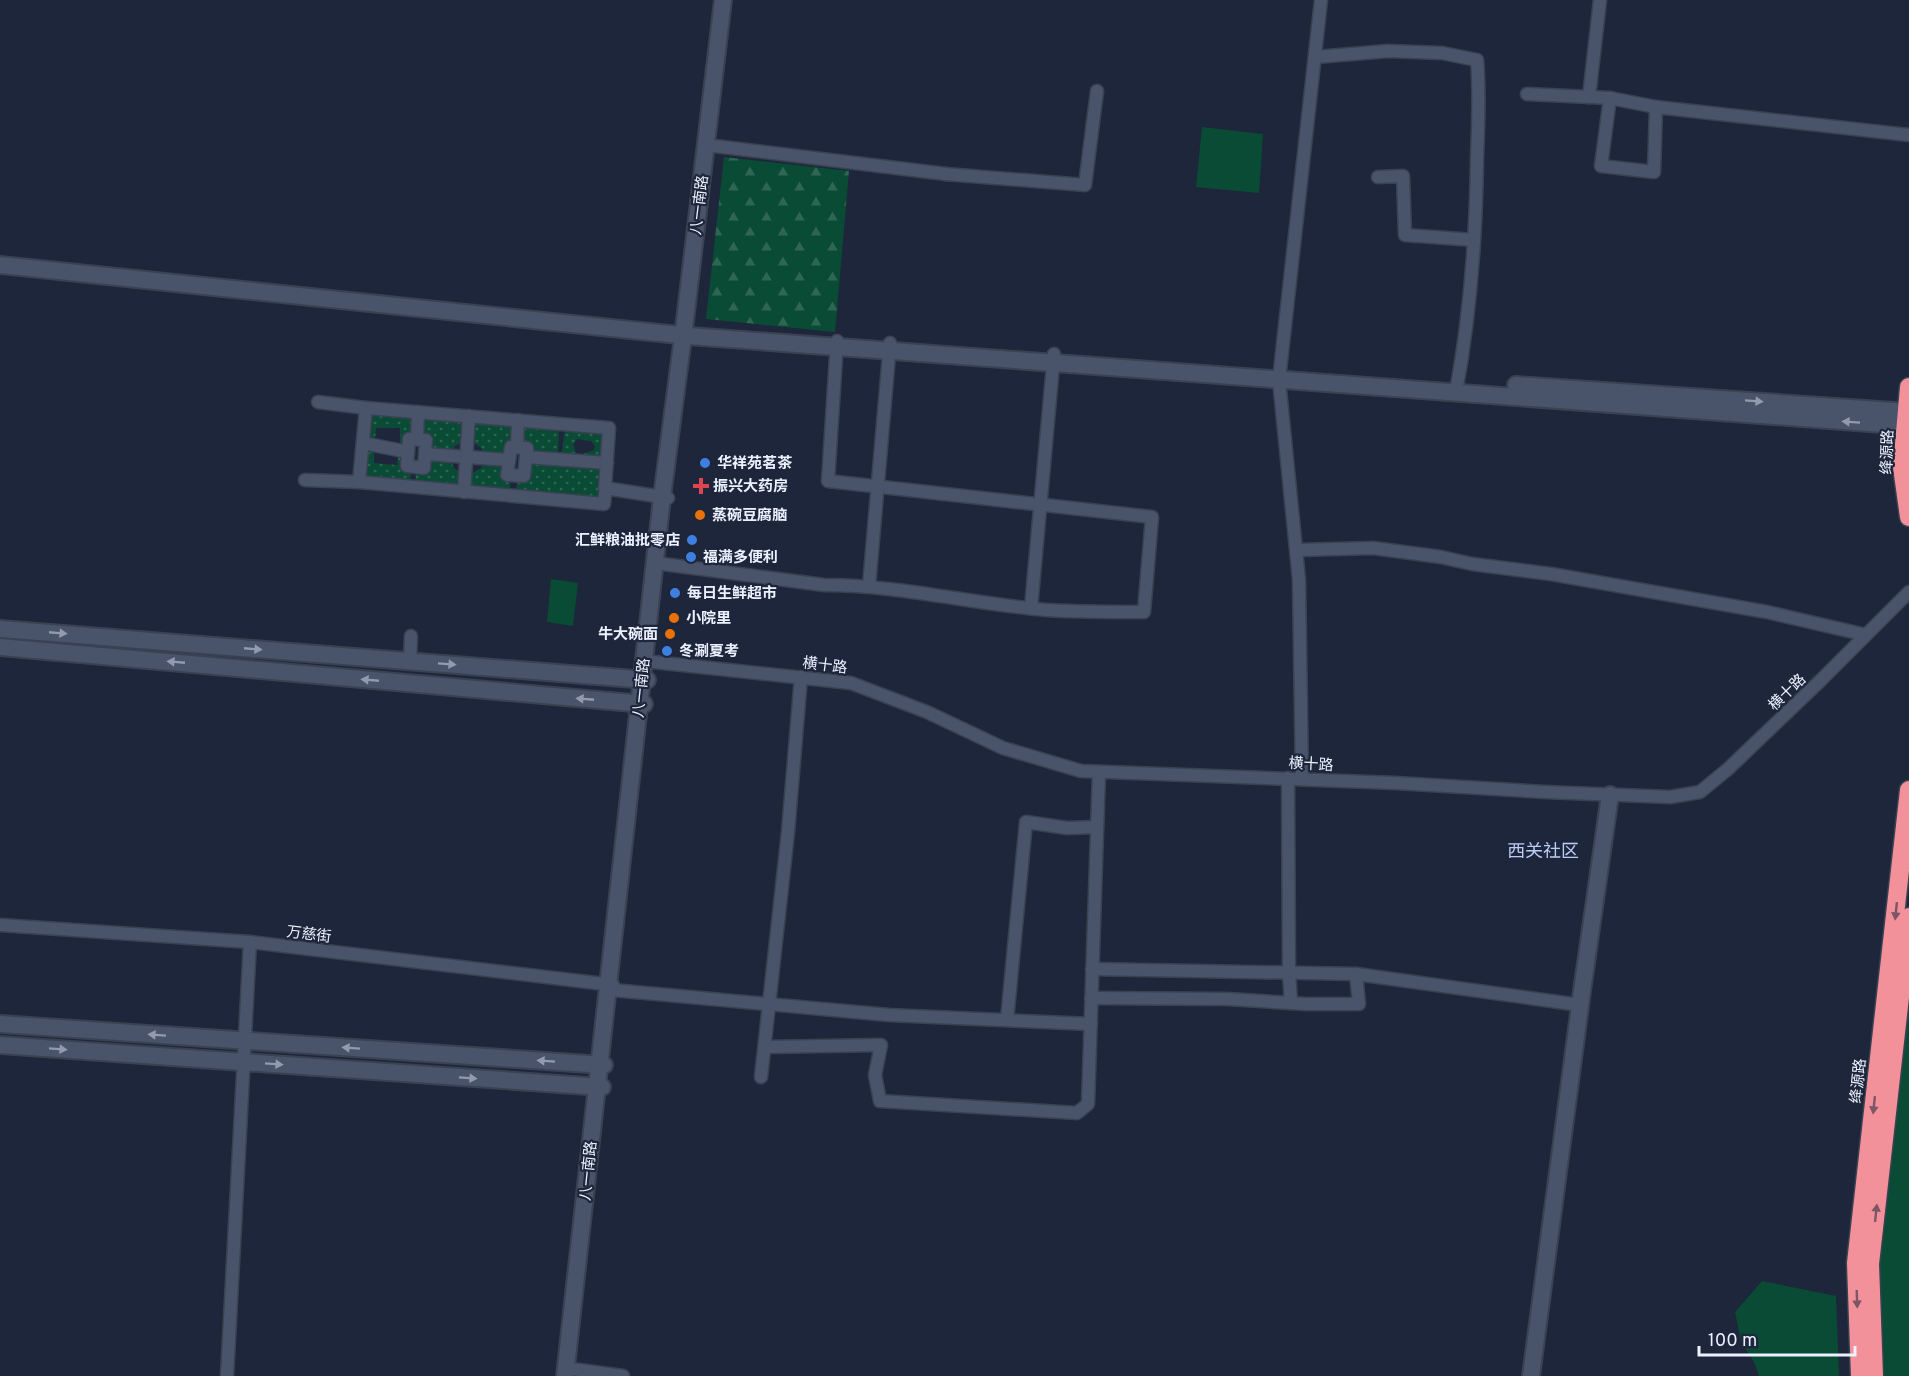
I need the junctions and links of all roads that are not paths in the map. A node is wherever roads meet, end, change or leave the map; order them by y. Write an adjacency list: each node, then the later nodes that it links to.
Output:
1 (723, 0): 12 (main road, 八一南路)
2 (730, 0): 12 (main road, 八一南路)
3 (1321, 0): 5 (street)
4 (1600, 0): 8 (street)
5 (1316, 57): 14 (street); 21 (street)
6 (1097, 91): 12 (street)
7 (1527, 94): 8 (street)
8 (1589, 97): 9 (street)
9 (1610, 98): 10 (street); 10 (street)
10 (1656, 107): 11 (street)
11 (1909, 135)
12 (709, 145): 17 (main road, 八一南路)
13 (1378, 177): 14 (street)
14 (1474, 240): 22 (street)
15 (0, 256): 17 (main road)
16 (0, 265): 17 (main road)
17 (687, 332): 18 (main road); 48 (main road, 八一南路)
18 (837, 343): 19 (main road); 44 (street)
19 (889, 347): 20 (main road); 44 (street)
20 (1054, 358): 21 (main road); 49 (street)
21 (1280, 374): 22 (main road); 51 (street)
22 (1457, 387): 28 (main road)
23 (1909, 387): 28 (highway, 绛源路)
24 (318, 402): 25 (street)
25 (366, 408): 26 (street); 31 (street)
26 (418, 412): 27 (street); 30 (street)
27 (469, 416): 29 (street); 35 (street)
28 (1908, 419): 50 (highway, 绛源路)
29 (518, 420): 32 (street); 38 (street)
30 (417, 439): 33 (street); 34 (street)
31 (363, 443): 33 (street); 42 (street)
32 (517, 447): 36 (street); 37 (street)
33 (408, 452): 39 (street)
34 (426, 454): 35 (street); 39 (street)
35 (467, 457): 37 (street); 46 (street)
36 (526, 457): 38 (street); 40 (street)
37 (509, 460): 40 (street)
38 (607, 463): 43 (street)
39 (413, 466): 45 (street)
40 (515, 476): 47 (street)
41 (306, 480): 42 (street)
42 (359, 482): 45 (street)
43 (606, 485): 47 (street); 48 (street)
44 (878, 486): 49 (street); 53 (street)
45 (412, 487): 46 (street)
46 (464, 492): 47 (street)
47 (513, 496)
48 (665, 498): 52 (main road, 八一南路)
49 (1041, 504): 55 (street); 55 (street)
50 (1909, 517)
51 (1297, 550): 57 (street); 67 (street)
52 (658, 563): 53 (street); 61 (main road, 八一南路)
53 (869, 586): 55 (street)
54 (1909, 592): 57 (street, 横十路)
55 (1032, 608)
56 (0, 629): 60 (main road, one-way to 60)
57 (1866, 635): 69 (street, 横十路)
58 (411, 636): 60 (street)
59 (0, 647): 64 (main road, one-way to 59)
60 (410, 661): 63 (main road, one-way to 63)
61 (646, 661): 62 (street, 横十路); 63 (main road, 八一南路)
62 (801, 677): 65 (street, 横十路); 80 (street)
63 (644, 679): 64 (main road, 八一南路)
64 (641, 704): 77 (main road, 八一南路)
65 (1099, 771): 66 (street, 横十路); 70 (street)
66 (1287, 778): 67 (street, 横十路); 75 (street)
67 (1302, 779): 69 (street, 横十路)
68 (1909, 790): 96 (highway, 绛源路, one-way to 96)
69 (1610, 795): 81 (main road)
70 (1097, 827): 74 (street); 82 (street)
71 (1909, 917): 97 (highway, one-way to 71)
72 (0, 925): 73 (street, 万慈街)
73 (250, 942): 77 (street, 万慈街); 85 (street)
74 (1092, 969): 75 (street); 78 (street)
75 (1288, 972): 76 (street); 79 (street)
76 (1356, 974): 79 (street); 81 (street)
77 (611, 987): 80 (street, 万慈街); 89 (main road, 八一南路)
78 (1091, 998): 79 (street); 84 (street)
79 (1291, 1003)
80 (769, 1005): 82 (street, 万慈街); 87 (street)
81 (1580, 1005): 95 (main road)
82 (1006, 1020): 84 (street, 万慈街)
83 (0, 1024): 85 (main road, one-way to 83)
84 (1090, 1024): 87 (street)
85 (245, 1041): 88 (street); 89 (main road, one-way to 85)
86 (0, 1045): 88 (main road, one-way to 88)
87 (765, 1047): 90 (street)
88 (244, 1062): 91 (main road, one-way to 91); 93 (street)
89 (601, 1065): 91 (main road, 八一南路)
90 (761, 1077)
91 (600, 1087): 92 (main road, 八一南路)
92 (569, 1374): 94 (street)
93 (227, 1376)
94 (623, 1376)
95 (1531, 1376)
96 (1860, 1376)
97 (1874, 1376)

